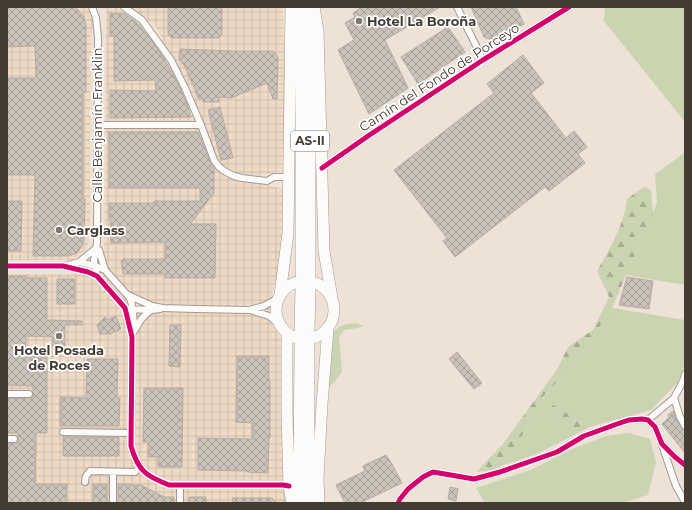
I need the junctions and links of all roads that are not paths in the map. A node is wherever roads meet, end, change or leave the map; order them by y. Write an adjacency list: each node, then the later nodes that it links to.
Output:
1 (92, 7): 10 (street, Calle Benjamín Franklin)
2 (124, 7): 11 (street)
3 (292, 7): 13 (highway)
4 (299, 7): 5 (highway, AS-II)
5 (307, 7)
6 (314, 7): 12 (highway)
7 (457, 7): 9 (street)
8 (569, 7): 9 (street, Camín del Fondo de Porceyo)
9 (483, 60): 12 (street, Camín del Fondo de Porceyo)
10 (98, 125): 11 (street); 14 (street, Calle Benjamín Franklin)
11 (201, 125): 13 (street)
12 (322, 168): 25 (highway)
13 (290, 178): 24 (highway)
14 (97, 248): 15 (street); 18 (street, Calle Benjamín Franklin); 20 (street, Calle Benjamín Franklin)
15 (79, 262): 17 (street); 18 (street)
16 (7, 266): 17 (street)
17 (63, 266): 19 (street)
18 (95, 266): 19 (street); 20 (street); 21 (street, Calle Benjamín Franklin)
19 (72, 269): 21 (street)
20 (105, 270): 23 (street)
21 (97, 276): 26 (street)
22 (305, 289): 33 (highway)
23 (128, 295): 27 (street); 28 (street)
24 (279, 297): 25 (highway); 29 (street); 31 (highway)
25 (332, 298): 32 (highway)
26 (125, 308): 28 (street); 30 (street)
27 (152, 308): 28 (street); 29 (street); 35 (street)
28 (133, 310): 30 (street); 35 (street)
29 (249, 310): 31 (street)
30 (127, 315): 35 (street)
31 (279, 324): 34 (highway)
32 (328, 328): 34 (highway); 59 (highway)
33 (305, 330)
34 (287, 333): 52 (highway)
35 (133, 334): 43 (street)
36 (685, 374): 39 (street)
37 (7, 394): 38 (street)
38 (29, 394)
39 (674, 398): 40 (street); 41 (street)
40 (648, 420): 46 (street); 60 (street)
41 (685, 426)
42 (63, 432): 43 (street)
43 (132, 433): 48 (street)
44 (7, 439): 45 (street)
45 (14, 439)
46 (662, 444): 47 (street); 53 (street)
47 (685, 465)
48 (140, 467): 49 (street); 51 (street)
49 (113, 472): 50 (street); 54 (street)
50 (85, 482)
51 (180, 485): 52 (street); 55 (street)
52 (289, 486): 56 (highway)
53 (684, 501)
54 (113, 503)
55 (180, 503)
56 (292, 503)
57 (301, 503): 58 (highway)
58 (311, 503)
59 (319, 503)
60 (398, 503)

